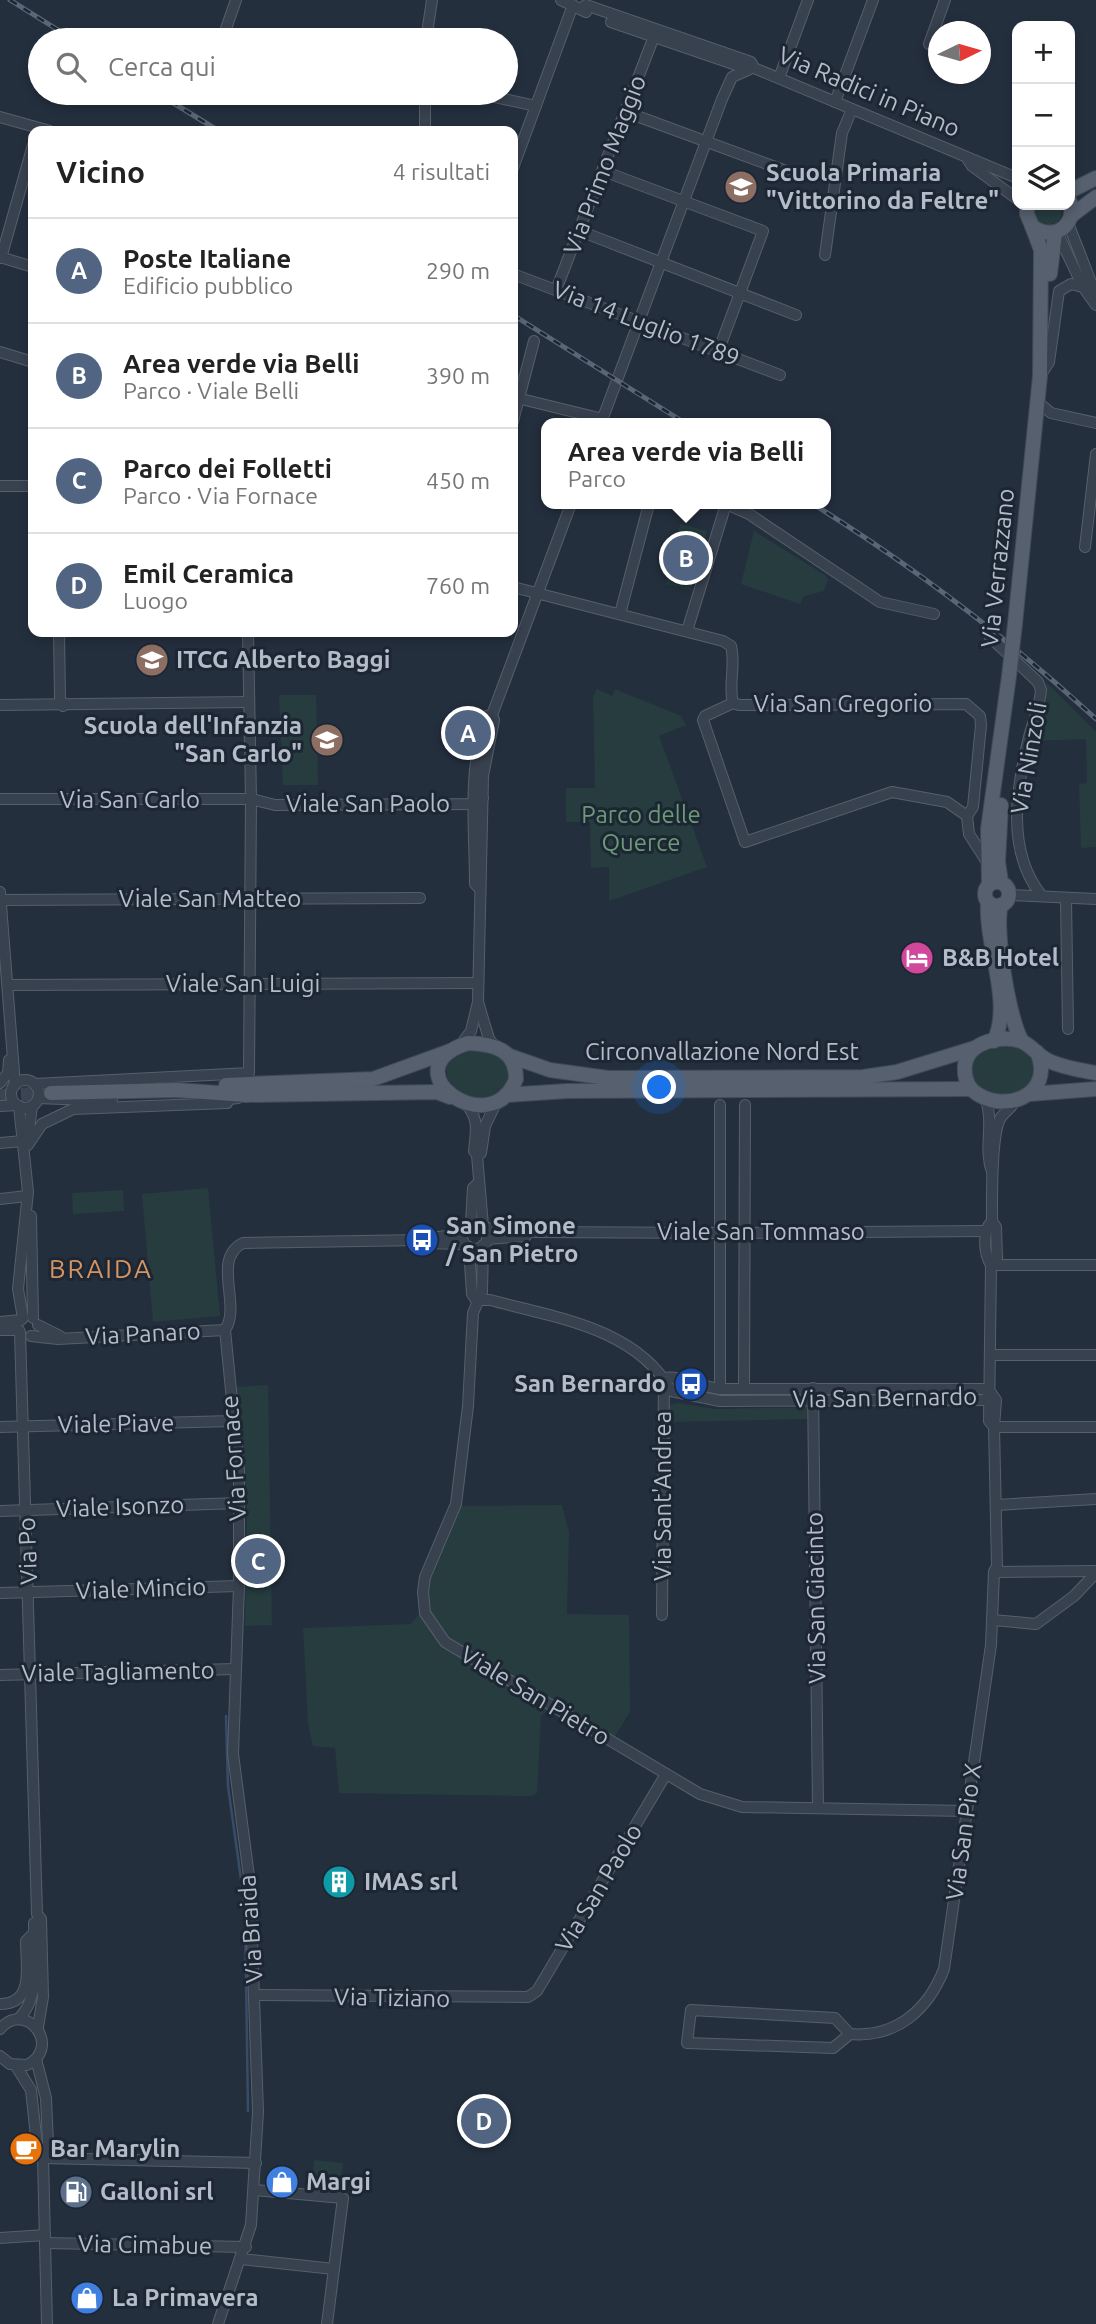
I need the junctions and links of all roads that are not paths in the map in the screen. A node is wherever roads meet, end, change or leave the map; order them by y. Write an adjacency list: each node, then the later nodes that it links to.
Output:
1 (236, 0): 9 (street)
2 (432, 0): 10 (street)
3 (561, 0): 7 (street, Via Radici in Piano)
4 (808, 0): 14 (street)
5 (873, 0): 16 (street)
6 (945, 0): 8 (street)
7 (577, 6): 11 (street, Via Radici in Piano); 12 (street, Via Radici in Piano); 18 (street)
8 (937, 21)
9 (226, 28)
10 (428, 28)
11 (653, 39): 12 (street, Via Radici in Piano); 13 (street, Via Radici in Piano); 20 (street, Via Primo Maggio)
12 (705, 47): 13 (street, Via Radici in Piano)
13 (751, 69): 14 (street, Via Radici in Piano); 24 (street)
14 (779, 79): 16 (street, Via Radici in Piano)
15 (518, 102): 18 (street)
16 (835, 102): 19 (street, Via Radici in Piano)
17 (425, 105): 22 (street)
18 (536, 106): 25 (street)
19 (852, 109): 26 (street, Via Radici in Piano); 39 (street)
20 (626, 111): 24 (street); 28 (street, Via Primo Maggio)
21 (0, 117): 23 (street)
22 (425, 126)
23 (28, 127)
24 (706, 142): 29 (street); 35 (street)
25 (518, 155)
26 (967, 158): 30 (street, Via Radici in Piano); 33 (street, Via Radici in Piano)
27 (28, 162): 40 (street)
28 (603, 171): 35 (street); 38 (street, Via Primo Maggio)
29 (786, 171)
30 (1012, 176)
31 (1096, 178): 32 (main road)
32 (1075, 188)
33 (1012, 196)
34 (1096, 197): 37 (main road)
35 (684, 201): 41 (street); 46 (street)
36 (1027, 213): 37 (main road); 56 (main road, Via Verrazzano)
37 (1064, 221): 44 (street); 47 (street); 56 (main road, Via Verrazzano)
38 (580, 231): 41 (street); 45 (street, Via Primo Maggio)
39 (825, 255)
40 (1, 257): 42 (street)
41 (661, 262): 46 (street); 50 (street)
42 (28, 265)
43 (518, 276): 45 (street, Via 14 Luglio 1789)
44 (1083, 287): 48 (street); 56 (street, Via Verrazzano)
45 (556, 290): 50 (street, Via 14 Luglio 1789)
46 (739, 291): 49 (street); 53 (street)
47 (1096, 295)
48 (1096, 305)
49 (796, 315)
50 (640, 321): 53 (street, Via 14 Luglio 1789); 61 (street)
51 (534, 341): 57 (street)
52 (0, 352): 54 (street)
53 (718, 352): 55 (street, Via 14 Luglio 1789)
54 (28, 360)
55 (780, 375)
56 (1040, 376): 59 (main road, Via Verrazzano)
57 (518, 391)
58 (518, 398): 60 (street)
59 (1038, 402): 62 (street); 83 (main road, Via Verrazzano, bridge)
60 (591, 418)
61 (603, 418)
62 (1096, 423)
63 (1096, 454): 70 (street)
64 (0, 486): 65 (street)
65 (28, 486)
66 (569, 509): 72 (street)
67 (648, 509): 73 (street)
68 (724, 509): 75 (street)
69 (738, 509): 74 (street)
70 (1085, 547)
71 (518, 588): 72 (street, Via San Gregorio)
72 (537, 593): 73 (street, Via San Gregorio); 86 (street)
73 (620, 614): 75 (street, Via San Gregorio)
74 (934, 614)
75 (687, 631): 80 (street, Via San Gregorio)
76 (59, 637): 82 (street)
77 (248, 637): 79 (street)
78 (990, 637): 93 (street, Via Ninzoli)
79 (248, 702): 82 (street); 84 (street)
80 (733, 703): 87 (street, Via San Gregorio); 87 (street)
81 (0, 705): 82 (street)
82 (64, 706)
83 (999, 765): 88 (main road, Via Verrazzano); 90 (main road, Via Verrazzano)
84 (251, 799): 85 (street, Via San Carlo); 86 (street, Viale San Paolo); 94 (street)
85 (3, 801)
86 (479, 801): 91 (street); 91 (street)
87 (968, 821): 88 (street); 89 (street)
88 (988, 829): 89 (main road, Via Verrazzano)
89 (987, 862): 90 (main road, Via Verrazzano)
90 (995, 883): 99 (main road, Via Verrazzano); 99 (main road, Via Verrazzano)
91 (479, 888): 100 (street)
92 (0, 892): 98 (street)
93 (1041, 895): 96 (street); 99 (street)
94 (250, 898): 95 (street, Viale San Matteo); 98 (street, Viale San Matteo); 101 (street)
95 (420, 898)
96 (1066, 899): 97 (street); 104 (street)
97 (1096, 899)
98 (1, 900): 102 (street)
99 (999, 901): 105 (main road, Via Verrazzano); 106 (main road, Via Verrazzano)
100 (478, 983): 101 (street, Viale San Luigi); 103 (street)
101 (251, 984): 102 (street, Viale San Luigi); 114 (street)
102 (6, 989): 107 (street)
103 (478, 1002): 108 (street); 109 (street)
104 (1068, 1028)
105 (994, 1041): 106 (main road, Circonvallazione Nord Est); 110 (main road, Circonvallazione Nord Est)
106 (1022, 1041): 111 (main road)
107 (13, 1044): 115 (street); 116 (street)
108 (494, 1045): 109 (main road); 112 (main road)
109 (455, 1048): 114 (main road); 123 (main road)
110 (975, 1048): 112 (main road, Circonvallazione Nord Est); 117 (main road)
111 (1037, 1052): 113 (main road); 119 (main road)
112 (510, 1056): 120 (main road)
113 (1096, 1073)
114 (247, 1083): 115 (street); 122 (main road); 123 (main road); 124 (street)
115 (22, 1084): 116 (street); 122 (street); 125 (street)
116 (0, 1085)
117 (971, 1089): 120 (main road, Circonvallazione Nord Est); 121 (main road)
118 (1096, 1089): 119 (main road)
119 (1022, 1097): 121 (main road); 132 (street, Via San Pio X)
120 (501, 1098): 123 (main road); 131 (street, Viale San Pietro)
121 (985, 1098): 132 (street, Via San Pio X)
122 (40, 1099): 124 (street); 125 (street); 130 (street)
123 (457, 1100): 131 (street, Viale San Pietro)
124 (137, 1104): 130 (street)
125 (18, 1105): 128 (street); 130 (street)
126 (720, 1105): 138 (street)
127 (745, 1105): 139 (street)
128 (0, 1106)
129 (0, 1143): 130 (street)
130 (26, 1143): 134 (street)
131 (477, 1155): 133 (street, Viale San Pietro)
132 (992, 1172): 137 (street, Via San Pio X)
133 (477, 1184): 136 (street, Viale San Pietro); 140 (street, Viale San Pietro)
134 (28, 1194): 135 (street); 147 (street)
135 (0, 1199)
136 (471, 1223): 140 (street); 142 (street)
137 (989, 1226): 139 (street, Viale San Tommaso); 143 (street, Via San Pio X)
138 (719, 1233): 139 (street, Viale San Tommaso); 140 (street, Viale San Tommaso); 154 (street)
139 (742, 1233): 153 (street)
140 (485, 1235): 142 (street, Viale San Tommaso); 145 (street, Viale San Pietro)
141 (422, 1240): 142 (street, Viale San Tommaso); 149 (street, Via Fornace)
142 (465, 1242): 145 (street, Viale San Pietro)
143 (990, 1265): 144 (street); 150 (street, Via San Pio X)
144 (1096, 1265)
145 (476, 1300): 152 (street, Via San Bernardo); 177 (street, Viale San Pietro)
146 (0, 1322): 147 (street)
147 (27, 1327): 148 (street); 149 (street, Via Panaro); 158 (street, Via Po)
148 (0, 1329)
149 (225, 1330): 157 (street, Via Fornace)
150 (991, 1355): 151 (street); 155 (street, Via San Pio X)
151 (1096, 1355)
152 (664, 1378): 154 (street, Via San Bernardo); 156 (street, Via San Bernardo); 172 (street, Via Sant'Andrea)
153 (744, 1388): 154 (street, Via San Bernardo); 156 (street, Via San Bernardo)
154 (720, 1389)
155 (991, 1393): 156 (street, Via San Bernardo); 160 (street, Via San Pio X)
156 (813, 1394): 178 (street, Via San Giacinto)
157 (233, 1421): 158 (street, Viale Piave); 163 (street, Via Fornace)
158 (24, 1426): 159 (street, Viale Piave); 165 (street, Via Po)
159 (0, 1427)
160 (994, 1427): 161 (street); 164 (street, Via San Pio X)
161 (1096, 1427)
162 (1096, 1499): 164 (street)
163 (240, 1503): 165 (street, Viale Isonzo); 169 (street, Via Fornace)
164 (996, 1505): 167 (street, Via San Pio X)
165 (26, 1510): 166 (street, Viale Isonzo); 170 (street, Via Po)
166 (0, 1511)
167 (994, 1572): 168 (street); 173 (street, Via San Pio X)
168 (1096, 1572): 173 (street)
169 (239, 1586): 170 (street, Viale Mincio); 174 (street, Via Fornace)
170 (29, 1592): 171 (street, Viale Mincio); 176 (street, Via Po)
171 (0, 1593)
172 (662, 1615)
173 (993, 1620): 179 (street, Via San Pio X)
174 (236, 1669): 176 (street, Viale Tagliamento); 182 (street, Via Braida)
175 (0, 1675): 176 (street, Viale Tagliamento)
176 (30, 1675): 180 (street, Via Po)
177 (666, 1774): 178 (street, Viale San Pietro); 183 (street, Via San Paolo)
178 (818, 1808): 179 (street, Viale San Pietro)
179 (967, 1811): 187 (street, Via San Pio X)
180 (37, 1914): 181 (street); 186 (street)
181 (34, 1933): 184 (street); 185 (street)
182 (256, 1995): 183 (street, Via Tiziano); 192 (street, Via Braida)
183 (528, 1997)
184 (0, 2004)
185 (7, 2022): 186 (street)
186 (38, 2027): 188 (street)
187 (850, 2034): 187 (street, Via San Pio X)
188 (36, 2059): 190 (street); 191 (street)
189 (2, 2060): 190 (street)
190 (16, 2066): 191 (street)
191 (43, 2155): 192 (street); 195 (street)
192 (257, 2163): 193 (street, Via Braida)
193 (255, 2190): 196 (street, Via Braida); 198 (street)
194 (0, 2238): 195 (street, Via Cimabue)
195 (45, 2239): 196 (street, Via Cimabue); 199 (street)
196 (246, 2246): 197 (street, Via Braida)
197 (241, 2259): 198 (street); 200 (street, Via Braida)
198 (334, 2269): 201 (street)
199 (47, 2324)
200 (218, 2324)
201 (327, 2324)

